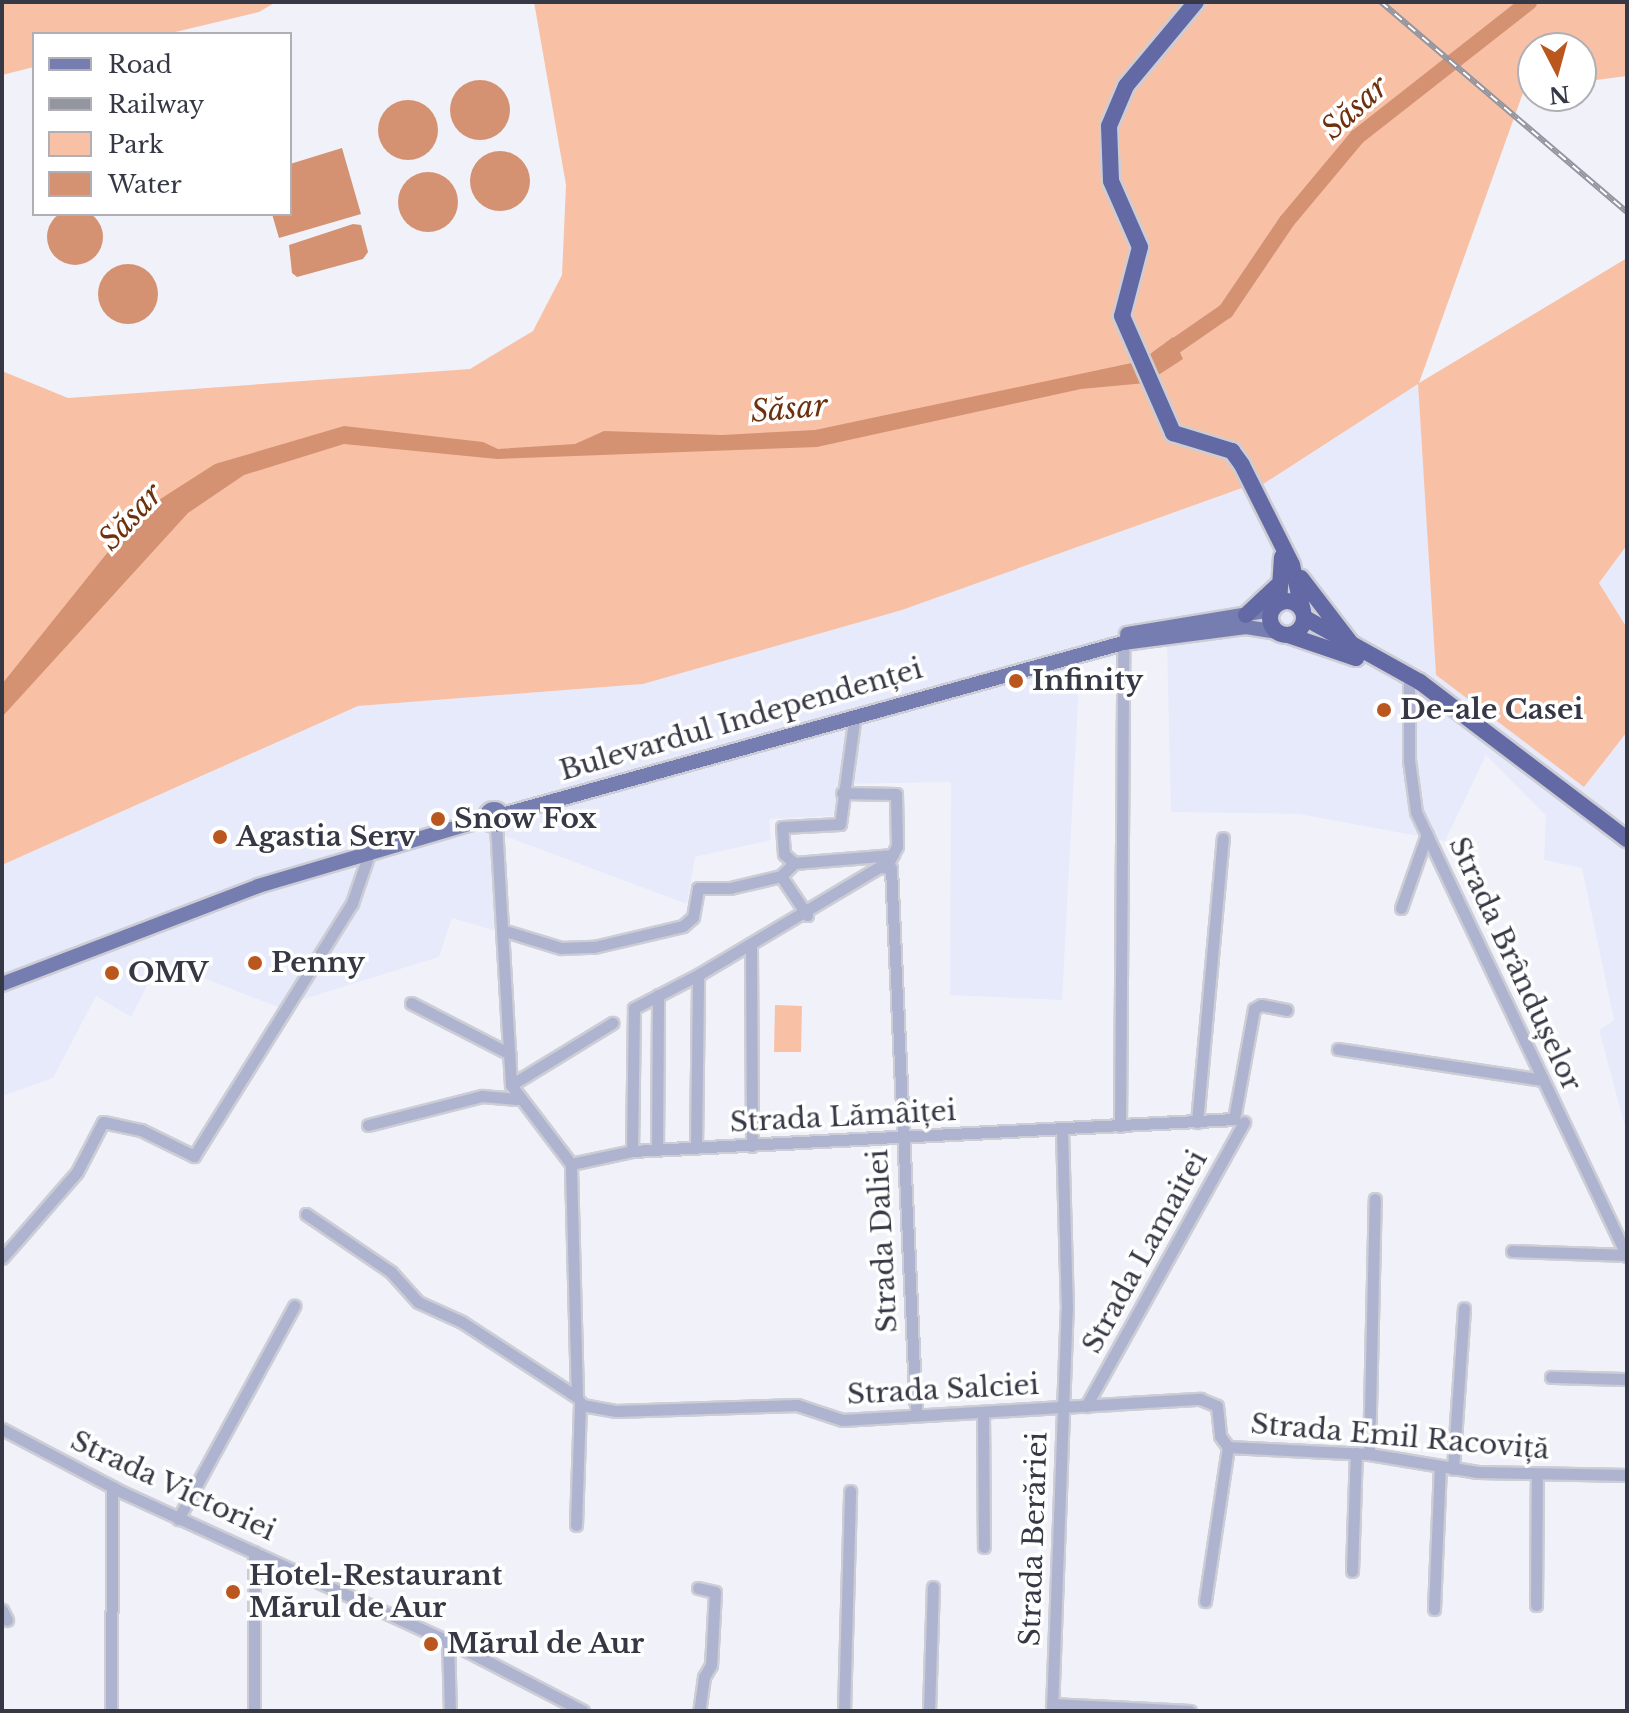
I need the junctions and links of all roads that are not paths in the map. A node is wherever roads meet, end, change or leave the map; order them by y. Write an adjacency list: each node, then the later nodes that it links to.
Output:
1 (1196, 2): 2 (highway)
2 (1288, 570): 3 (highway); 4 (highway); 5 (highway); 8 (highway)
3 (1276, 607): 4 (highway); 5 (main road, Bulevardul Independenței); 6 (highway)
4 (1304, 614): 6 (highway); 8 (highway, Bulevardul Independenței)
5 (1246, 615): 9 (main road, Bulevardul Independenței)
6 (1283, 634): 7 (main road, Bulevardul Independenței); 10 (highway, Bulevardul Independenței)
7 (1123, 643): 9 (main road, Bulevardul Independenței); 40 (street)
8 (1354, 646): 11 (highway, Bulevardul Independenței)
9 (993, 676): 12 (main road, Bulevardul Independenței)
10 (1409, 681): 11 (highway, Bulevardul Independenței); 15 (street, Strada Brândușelor)
11 (1434, 693): 17 (highway, Bulevardul Independenței)
12 (855, 715): 13 (street); 14 (main road, Bulevardul Independenței)
13 (842, 793): 19 (street); 20 (street, Strada Daliei)
14 (495, 820): 18 (main road, Bulevardul Independenței); 24 (street)
15 (1427, 834): 22 (street); 34 (street, Strada Brândușelor)
16 (1223, 838): 38 (street)
17 (1627, 839)
18 (369, 854): 27 (main road, Bulevardul Independenței); 53 (street)
19 (794, 863): 20 (street); 21 (street)
20 (891, 864): 23 (street); 42 (street, Strada Daliei)
21 (781, 876): 23 (street); 24 (street)
22 (1401, 908)
23 (807, 915): 25 (street)
24 (502, 930): 33 (street)
25 (751, 948): 26 (street); 43 (street)
26 (698, 975): 28 (street); 44 (street)
27 (2, 984)
28 (658, 995): 45 (street); 46 (street)
29 (411, 1003): 33 (street)
30 (1287, 1010): 37 (street, Strada Lamaitei)
31 (612, 1023): 35 (street)
32 (1338, 1049): 34 (street)
33 (510, 1054): 35 (street)
34 (1543, 1080): 50 (street, Strada Brândușelor)
35 (511, 1085): 36 (street)
36 (517, 1099): 39 (street); 47 (street)
37 (1239, 1120): 38 (street, Strada Lămâiței); 59 (street, Strada Lamaitei)
38 (1197, 1122): 40 (street, Strada Lămâiței)
39 (368, 1125)
40 (1120, 1126): 41 (street, Strada Lămâiței)
41 (1062, 1129): 42 (street, Strada Lămâiței); 60 (street, Strada Berăriei)
42 (901, 1138): 43 (street, Strada Lămâiței); 62 (street, Strada Daliei)
43 (752, 1146): 44 (street, Strada Lămâiței)
44 (696, 1148): 45 (street, Strada Lămâiței)
45 (657, 1150): 46 (street, Strada Lămâiței)
46 (632, 1151): 47 (street, Strada Lămâiței)
47 (571, 1164): 58 (street)
48 (1375, 1199): 66 (street)
49 (306, 1214): 58 (street)
50 (1621, 1228): 52 (street, Strada Brândușelor)
51 (1512, 1251): 52 (street)
52 (1627, 1255)
53 (2, 1258)
54 (294, 1306): 73 (street)
55 (1464, 1308): 68 (street)
56 (1551, 1377): 57 (street)
57 (1627, 1379)
58 (580, 1401): 62 (street, Strada Salciei); 74 (street)
59 (1086, 1406): 60 (street, Strada Salciei); 64 (street, Strada Salciei)
60 (1062, 1407): 61 (street, Strada Salciei); 84 (street, Strada Berăriei)
61 (983, 1412): 62 (street, Strada Salciei); 75 (street)
62 (916, 1414)
63 (2, 1431): 71 (street, Strada Victoriei)
64 (1228, 1447): 65 (street, Strada Emil Racoviță); 80 (street, Strada Emil Racoviță)
65 (1356, 1453): 66 (street, Strada Emil Racoviță); 77 (street)
66 (1369, 1454): 67 (street, Strada Emil Racoviță)
67 (1440, 1466): 68 (street, Strada Emil Racoviță); 82 (street)
68 (1453, 1469): 69 (street, Strada Emil Racoviță)
69 (1537, 1474): 70 (street, Strada Emil Racoviță); 81 (street)
70 (1627, 1475)
71 (112, 1487): 73 (street, Strada Victoriei); 85 (street)
72 (850, 1491): 90 (street)
73 (178, 1519): 76 (street, Strada Victoriei)
74 (576, 1525)
75 (984, 1547)
76 (254, 1552): 83 (street, Strada Victoriei); 86 (street)
77 (1352, 1571)
78 (933, 1587): 91 (street)
79 (698, 1588): 89 (street)
80 (1205, 1601)
81 (1536, 1605)
82 (1434, 1609)
83 (448, 1641): 87 (street); 88 (street, Strada Victoriei)
84 (1052, 1707): 92 (street)
85 (111, 1711)
86 (254, 1711)
87 (450, 1711)
88 (583, 1711)
89 (699, 1711)
90 (844, 1711)
91 (929, 1711)
92 (1190, 1711)

